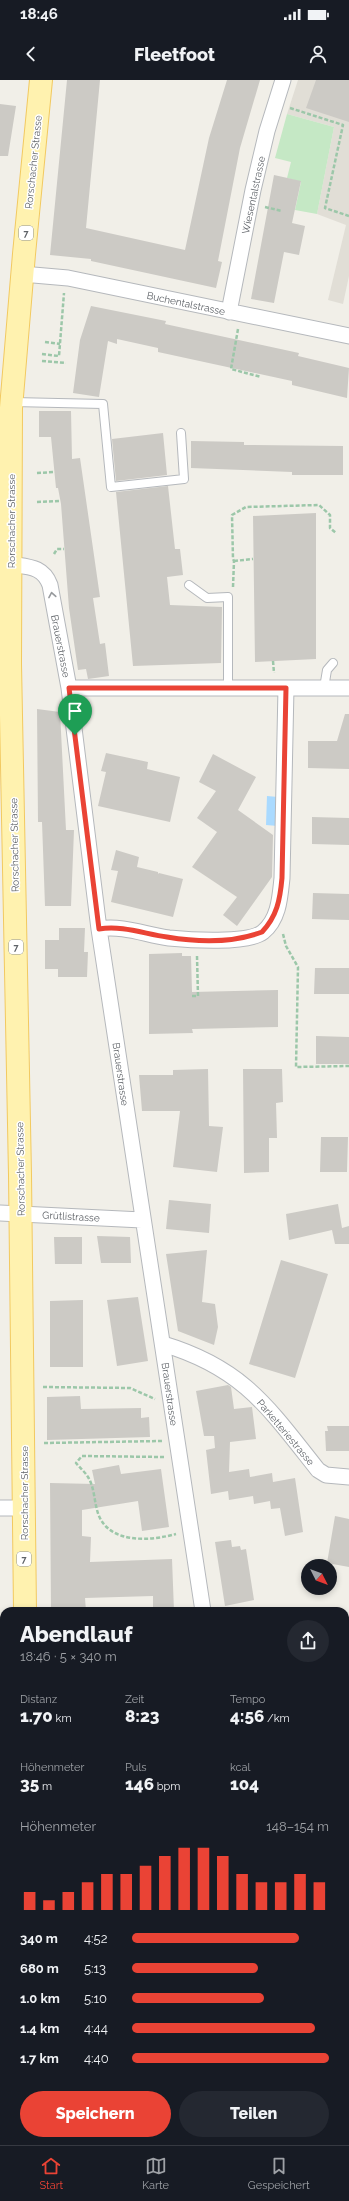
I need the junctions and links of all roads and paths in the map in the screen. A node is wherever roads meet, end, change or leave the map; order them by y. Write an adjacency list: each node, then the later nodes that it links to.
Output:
1 (41, 80): 7 (main road, Rorschacher Strasse / 7)
2 (283, 80): 9 (street, Wiesentalstrasse)
3 (286, 106): 6 (path)
4 (261, 206): 5 (path)
5 (282, 211)
6 (349, 216)
7 (22, 274): 9 (street, Buchentalstrasse); 18 (main road, Rorschacher Strasse / 7)
8 (64, 292): 13 (path)
9 (229, 312): 11 (street, Buchentalstrasse)
10 (239, 325): 17 (path)
11 (349, 336)
12 (45, 342): 13 (path)
13 (60, 344): 14 (path)
14 (42, 354)
15 (42, 361): 16 (path)
16 (66, 363)
17 (261, 377)
18 (8, 392): 19 (lane); 29 (main road, Rorschacher Strasse / 7)
19 (181, 433)
20 (55, 472): 21 (path)
21 (37, 473)
22 (60, 501): 23 (path)
23 (37, 502)
24 (336, 533): 28 (path)
25 (64, 549): 26 (path)
26 (54, 554)
27 (253, 560): 28 (path)
28 (234, 561): 31 (path)
29 (10, 564): 32 (main road, Rorschacher Strasse / 7); 37 (street, Brauerstrasse, one-way to 29)
30 (189, 585): 38 (lane)
31 (233, 587)
32 (6, 617): 35 (main road, Rorschacher Strasse / 7)
33 (273, 661): 36 (path)
34 (333, 663): 40 (lane)
35 (5, 664): 47 (main road, Rorschacher Strasse / 7)
36 (273, 669)
37 (69, 688): 38 (street); 43 (street, Brauerstrasse)
38 (228, 688): 39 (street)
39 (286, 688): 40 (street); 42 (street)
40 (324, 688): 41 (street)
41 (349, 688)
42 (276, 912): 44 (street); 46 (path)
43 (99, 929): 44 (street); 48 (street, Brauerstrasse)
44 (196, 939): 45 (path)
45 (192, 996)
46 (349, 1066)
47 (10, 1213): 48 (street, Grütlistrasse); 57 (main road, Rorschacher Strasse / 7)
48 (142, 1220): 49 (street, Brauerstrasse)
49 (163, 1344): 51 (street, Brauerstrasse); 55 (street, Parketteriestrasse)
50 (43, 1386): 51 (path)
51 (172, 1406): 52 (street, Brauerstrasse)
52 (177, 1441): 53 (path); 54 (street, Brauerstrasse)
53 (44, 1444)
54 (179, 1457): 58 (street, Brauerstrasse); 58 (path)
55 (349, 1477)
56 (0, 1508): 57 (street)
57 (23, 1508): 59 (main road, Rorschacher Strasse / 7)
58 (190, 1530): 60 (street, Brauerstrasse)
59 (25, 1607)
60 (202, 1607)

